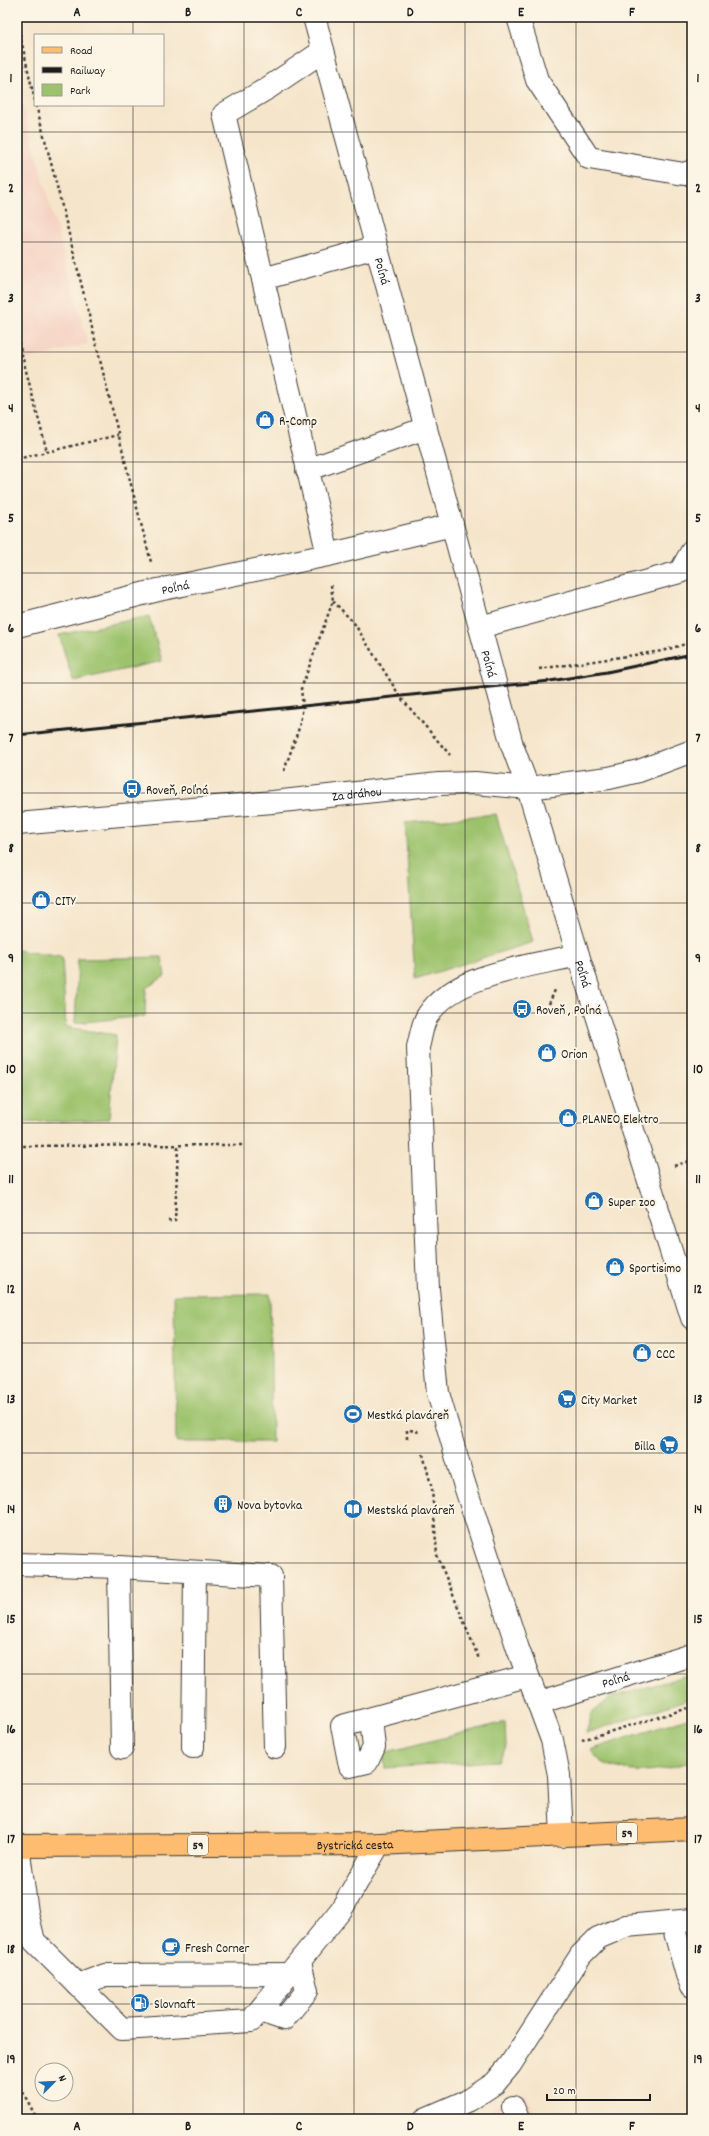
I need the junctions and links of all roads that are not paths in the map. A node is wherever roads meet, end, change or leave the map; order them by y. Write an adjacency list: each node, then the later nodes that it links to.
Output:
1 (314, 17): 3 (street, Poľná)
2 (518, 17): 4 (street)
3 (322, 51): 5 (street, Poľná); 6 (street)
4 (692, 171)
5 (376, 247): 6 (street); 7 (street, Poľná)
6 (263, 279): 8 (street)
7 (426, 428): 8 (street); 9 (street, Poľná)
8 (307, 470): 11 (street)
9 (452, 525): 11 (street, Poľná); 13 (street, Poľná)
10 (692, 551): 13 (street)
11 (328, 555): 12 (street, Poľná)
12 (17, 626)
13 (480, 628): 15 (street, Poľná)
14 (692, 751): 15 (street, Za dráhou)
15 (528, 788): 16 (street, Za dráhou); 17 (street, Poľná)
16 (17, 824)
17 (578, 955): 18 (street, Poľná); 23 (street)
18 (692, 1318)
19 (17, 1564): 20 (street)
20 (119, 1567): 21 (street); 28 (street)
21 (195, 1572): 26 (street); 27 (street)
22 (692, 1655): 24 (street, Poľná)
23 (527, 1676): 24 (street); 25 (street)
24 (538, 1703): 30 (street)
25 (371, 1719)
26 (193, 1747)
27 (275, 1747)
28 (122, 1748)
29 (692, 1829): 30 (main road, Bystrická cesta / 59)
30 (562, 1836): 31 (main road, Bystrická cesta / 59)
31 (379, 1844): 32 (main road, Bystrická cesta / 59); 34 (street)
32 (17, 1846): 35 (street)
33 (682, 1921): 36 (street); 37 (street)
34 (295, 1968): 35 (street); 35 (street)
35 (78, 1985)
36 (692, 1986)
37 (425, 2119)

